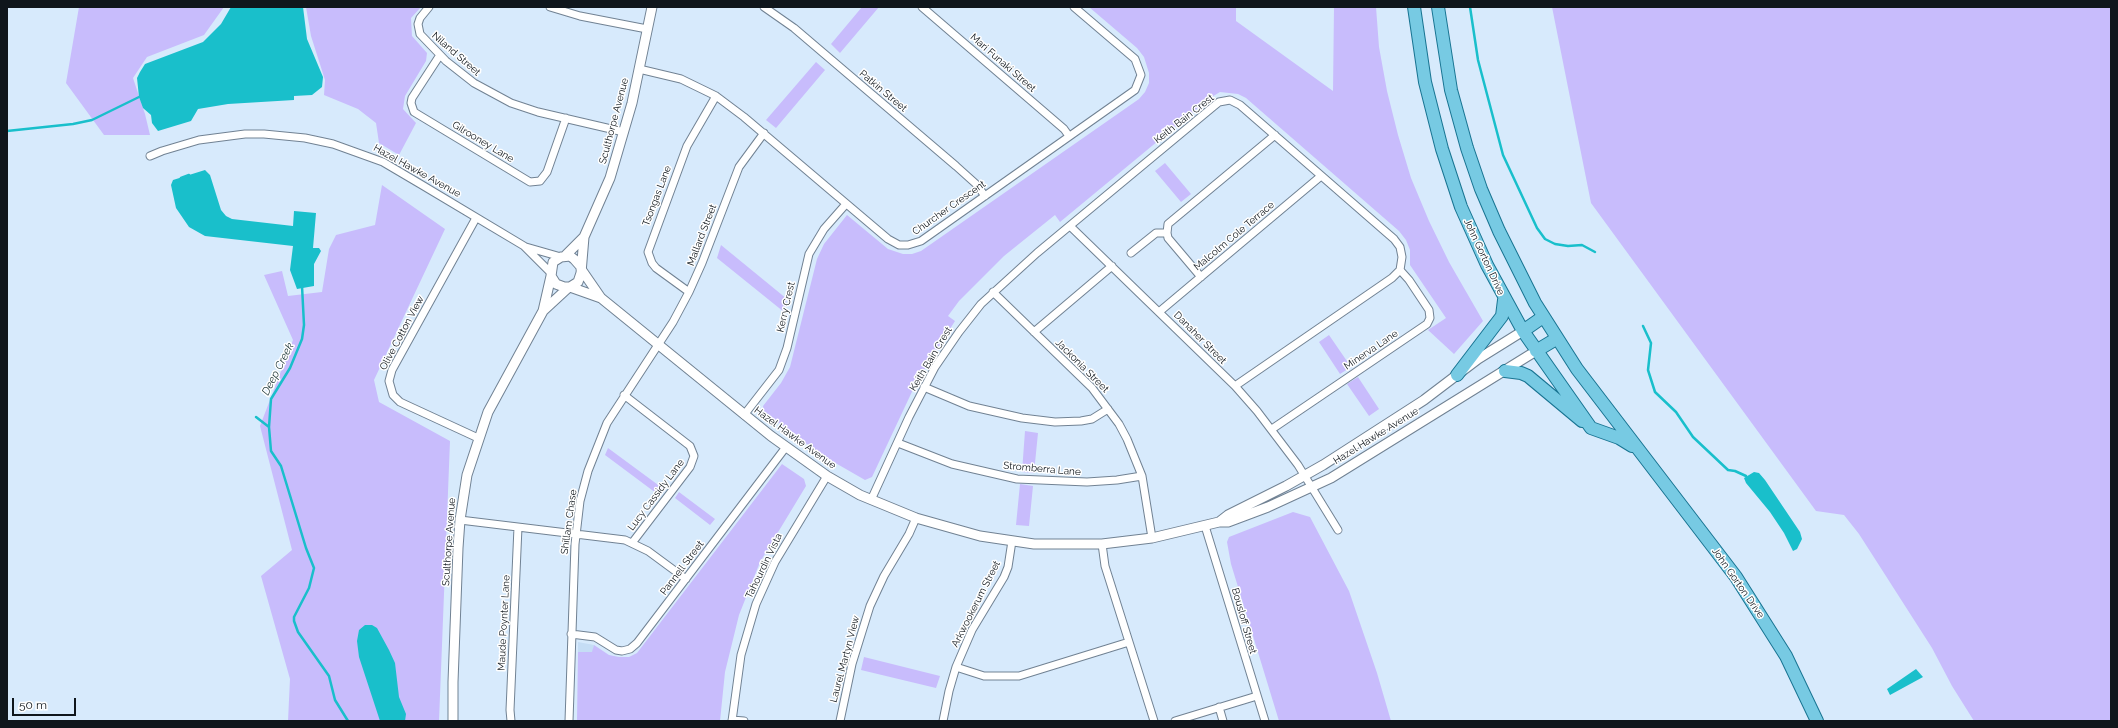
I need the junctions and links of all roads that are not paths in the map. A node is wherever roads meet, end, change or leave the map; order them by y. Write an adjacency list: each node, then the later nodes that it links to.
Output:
1 (429, 7): 10 (street, Niland Street)
2 (550, 7): 9 (street)
3 (652, 7): 9 (street, Sculthorpe Avenue)
4 (764, 7): 20 (street, Patkin Street)
5 (922, 7): 17 (street, Mari Funaki Street)
6 (1074, 7): 17 (street, Churcher Crescent)
7 (1414, 7): 38 (main road, John Gorton Drive)
8 (1438, 7): 41 (main road, John Gorton Drive)
9 (647, 29): 11 (street, Sculthorpe Avenue)
10 (440, 55): 13 (street, Niland Street); 13 (street, Gilrooney Lane)
11 (640, 69): 12 (street, Churcher Crescent); 14 (street, Sculthorpe Avenue)
12 (716, 96): 15 (street, Churcher Crescent); 35 (street, Tsongas Lane)
13 (566, 118): 14 (street, Niland Street)
14 (624, 132): 25 (street, Sculthorpe Avenue)
15 (764, 133): 21 (street, Churcher Crescent); 35 (street, Mallard Street)
16 (1275, 135): 19 (street, Keith Bain Crest); 23 (street, Keith Bain Crest); 24 (street)
17 (1070, 136): 20 (street, Churcher Crescent)
18 (150, 156): 22 (street, Hazel Hawke Avenue)
19 (1321, 176): 31 (street, Keith Bain Crest); 33 (street, Malcolm Cole Terrace)
20 (984, 196): 21 (street, Churcher Crescent)
21 (846, 204): 53 (street, Kerry Crest)
22 (476, 218): 26 (street, Hazel Hawke Avenue); 56 (street, Olive Cotton View)
23 (1070, 226): 29 (street, Danaher Street); 36 (street, Keith Bain Crest)
24 (1167, 233): 27 (street); 33 (street)
25 (584, 237): 28 (street, Sculthorpe Avenue); 30 (street, Sculthorpe Avenue)
26 (524, 246): 28 (street, Hazel Hawke Avenue); 32 (street, Hazel Hawke Avenue)
27 (1131, 253)
28 (563, 256): 30 (street); 32 (street)
29 (1112, 266): 40 (street, Danaher Street); 43 (street)
30 (581, 268): 34 (street); 37 (street, Hazel Hawke Avenue)
31 (1400, 270): 49 (street); 55 (street, Minerva Lane)
32 (550, 274): 34 (street); 39 (street, Sculthorpe Avenue)
33 (1201, 277): 40 (street, Malcolm Cole Terrace)
34 (569, 287): 37 (street, Hazel Hawke Avenue); 39 (street, Sculthorpe Avenue)
35 (689, 292): 45 (street, Mallard Street)
36 (993, 292): 43 (street, Jackonia Street); 50 (street, Keith Bain Crest)
37 (601, 298): 45 (street, Hazel Hawke Avenue)
38 (1504, 300): 42 (main road, John Gorton Drive); 48 (main road)
39 (543, 311): 56 (street, Sculthorpe Avenue)
40 (1160, 312): 49 (street, Danaher Street)
41 (1544, 317): 42 (main road); 44 (main road, John Gorton Drive)
42 (1522, 331): 46 (main road, John Gorton Drive); 48 (street, Hazel Hawke Avenue)
43 (1034, 332): 52 (street, Jackonia Street)
44 (1556, 338): 46 (main road); 59 (main road, John Gorton Drive)
45 (658, 344): 51 (street, Shillam Chase); 53 (street, Hazel Hawke Avenue)
46 (1536, 351): 47 (street, Hazel Hawke Avenue); 54 (main road, John Gorton Drive)
47 (1505, 371): 54 (main road); 63 (street, Hazel Hawke Avenue)
48 (1457, 376): 60 (street, Hazel Hawke Avenue)
49 (1235, 386): 55 (street, Danaher Street)
50 (924, 388): 52 (street); 57 (street, Keith Bain Crest)
51 (624, 395): 71 (street, Shillam Chase); 74 (street, Lucy Cassidy Lane)
52 (1108, 409): 62 (street, Jackonia Street)
53 (744, 415): 58 (street, Hazel Hawke Avenue)
54 (1591, 428): 59 (main road, John Gorton Drive)
55 (1272, 429): 60 (street, Danaher Street)
56 (478, 438): 66 (street, Sculthorpe Avenue)
57 (898, 443): 62 (street, Stromberra Lane); 64 (street, Keith Bain Crest)
58 (786, 447): 61 (street, Hazel Hawke Avenue); 76 (street, Pannell Street)
59 (1643, 454): 93 (main road, John Gorton Drive)
60 (1305, 475): 63 (street, Danaher Street); 67 (street, Hazel Hawke Avenue)
61 (827, 476): 64 (street, Hazel Hawke Avenue); 82 (street, Tahourdin Vista)
62 (1142, 476): 72 (street, Jackonia Street)
63 (1313, 487): 67 (street, Hazel Hawke Avenue); 70 (street, Danaher Street)
64 (871, 500): 65 (street, Hazel Hawke Avenue)
65 (916, 518): 73 (street, Hazel Hawke Avenue); 87 (street, Laurel Martyn View)
66 (460, 520): 69 (street); 83 (street, Sculthorpe Avenue)
67 (1219, 522): 68 (street, Hazel Hawke Avenue)
68 (1205, 526): 72 (street, Hazel Hawke Avenue); 80 (street, Bousloff Street)
69 (518, 527): 71 (street); 84 (street, Maude Poynter Lane)
70 (1338, 530)
71 (576, 533): 74 (street); 77 (street, Shillam Chase)
72 (1152, 538): 75 (street, Hazel Hawke Avenue)
73 (1012, 542): 75 (street, Hazel Hawke Avenue); 79 (street, Arkwookerum Street)
74 (632, 543): 76 (street)
75 (1102, 544): 78 (street)
76 (686, 579): 77 (street, Pannell Street)
77 (571, 634): 85 (street, Shillam Chase)
78 (1129, 642): 79 (street); 89 (street)
79 (956, 667): 88 (street, Arkwookerum Street)
80 (1257, 696): 81 (street); 92 (street, Bousloff Street)
81 (1219, 707): 90 (street); 91 (street)
82 (732, 720): 86 (street)
83 (453, 721)
84 (511, 721)
85 (569, 721)
86 (744, 721)
87 (840, 721)
88 (943, 721)
89 (1154, 721)
90 (1175, 721)
91 (1223, 721)
92 (1264, 721)
93 (1817, 721)

